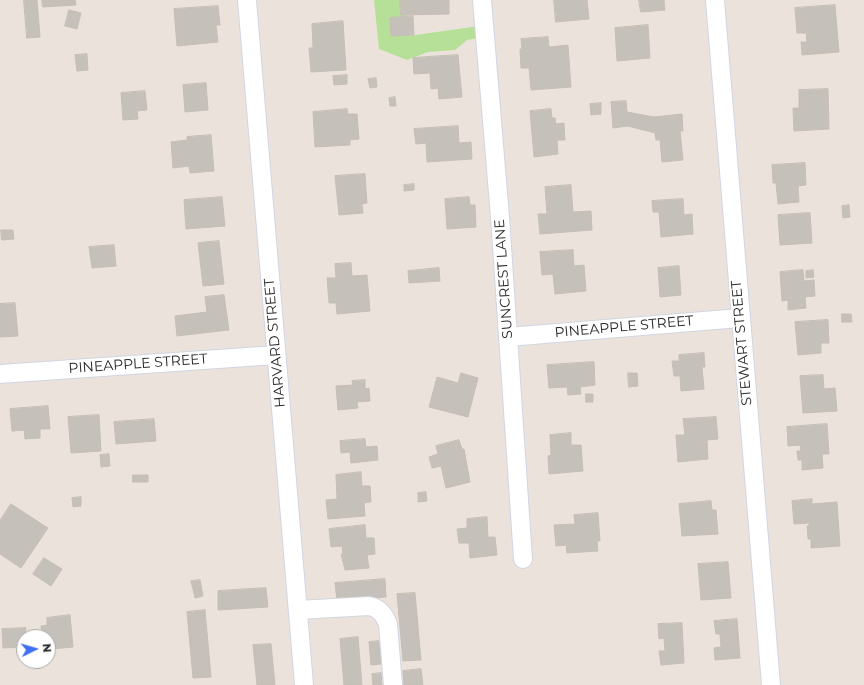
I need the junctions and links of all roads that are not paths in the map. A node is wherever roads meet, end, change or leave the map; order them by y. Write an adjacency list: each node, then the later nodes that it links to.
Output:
1 (247, 0): 6 (street, HARVARD STREET)
2 (482, 0): 5 (street, SUNCREST LANE)
3 (715, 0): 4 (street, STEWART STREET)
4 (740, 318): 5 (street, PINEAPPLE STREET); 12 (street, STEWART STREET)
5 (508, 337): 8 (street, SUNCREST LANE)
6 (276, 355): 7 (street, PINEAPPLE STREET); 9 (street, HARVARD STREET)
7 (0, 374)
8 (522, 559)
9 (298, 610): 10 (street, HARVARD STREET); 11 (street)
10 (304, 685)
11 (393, 685)
12 (771, 685)

